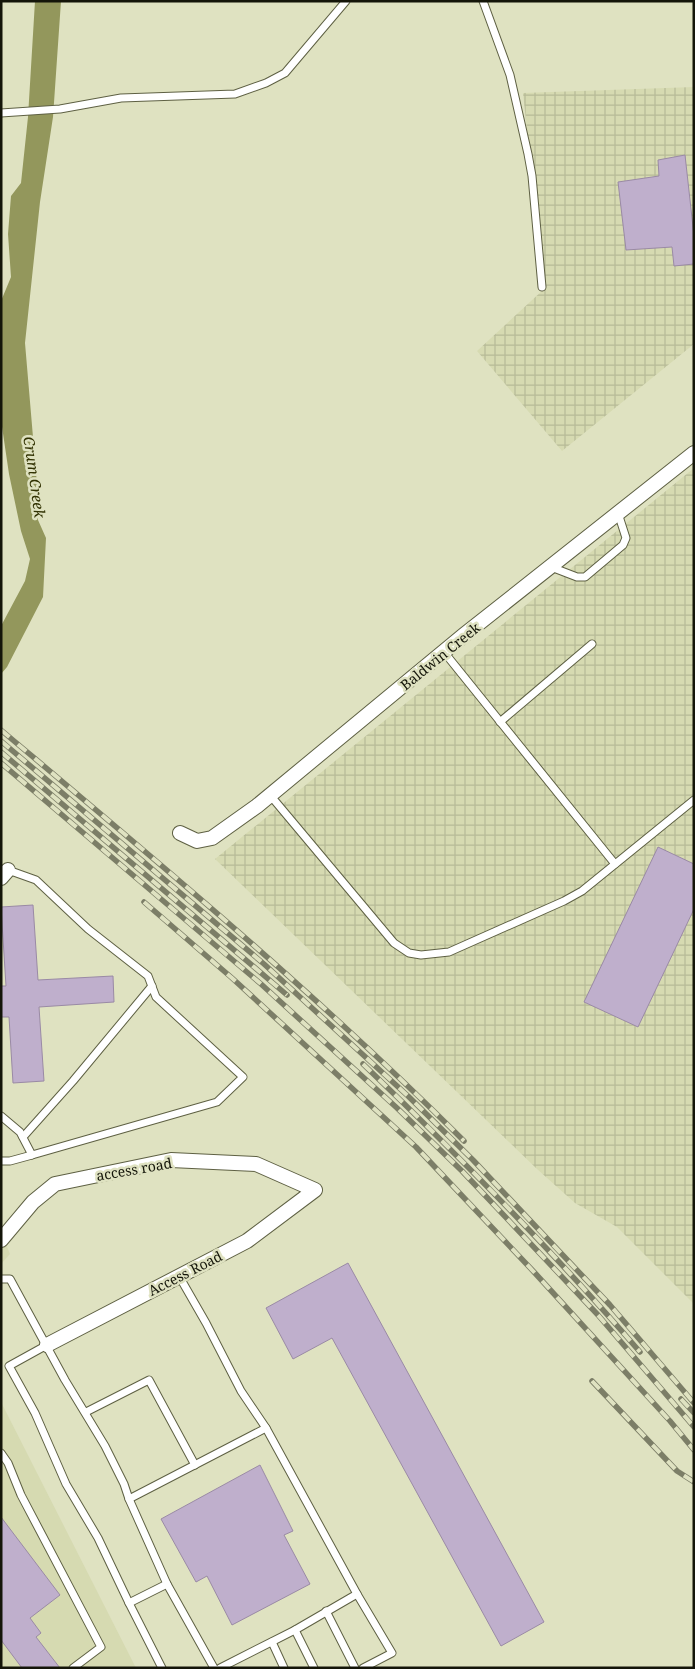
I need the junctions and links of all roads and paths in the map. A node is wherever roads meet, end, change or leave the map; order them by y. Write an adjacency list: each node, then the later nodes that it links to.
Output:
1 (346, 1): 3 (lane)
2 (483, 1): 4 (lane)
3 (1, 113)
4 (542, 287)
5 (694, 453): 6 (street, Baldwin Creek)
6 (618, 513): 7 (street, Baldwin Creek); 7 (lane)
7 (551, 567): 9 (street, Baldwin Creek)
8 (592, 644): 10 (lane)
9 (444, 652): 10 (lane); 11 (street, Baldwin Creek)
10 (500, 722): 14 (lane)
11 (270, 795): 13 (street, Baldwin Creek); 14 (lane)
12 (694, 800): 14 (lane)
13 (180, 833)
14 (615, 864)
15 (5, 874): 16 (lane)
16 (152, 986): 18 (lane); 19 (lane)
17 (1, 1116): 18 (lane)
18 (23, 1137): 19 (lane)
19 (32, 1155): 20 (lane)
20 (1, 1161)
21 (316, 1190): 22 (street, access road); 23 (street, Access Road)
22 (1, 1240)
23 (179, 1276): 25 (street, Access Road); 27 (lane)
24 (1, 1279): 25 (lane)
25 (47, 1345): 26 (lane); 33 (lane)
26 (86, 1412): 29 (lane); 30 (lane)
27 (266, 1428): 29 (lane); 32 (lane)
28 (1, 1452): 37 (lane)
29 (195, 1465): 30 (lane)
30 (129, 1499): 31 (lane)
31 (167, 1584): 33 (lane); 39 (lane)
32 (357, 1594): 34 (lane); 44 (lane)
33 (129, 1602): 38 (lane)
34 (326, 1611): 35 (lane); 43 (lane)
35 (295, 1630): 36 (lane); 42 (lane)
36 (272, 1642): 40 (lane); 41 (lane)
37 (73, 1668)
38 (162, 1668)
39 (214, 1668)
40 (220, 1668)
41 (284, 1668)
42 (314, 1668)
43 (355, 1668)
44 (363, 1668)

